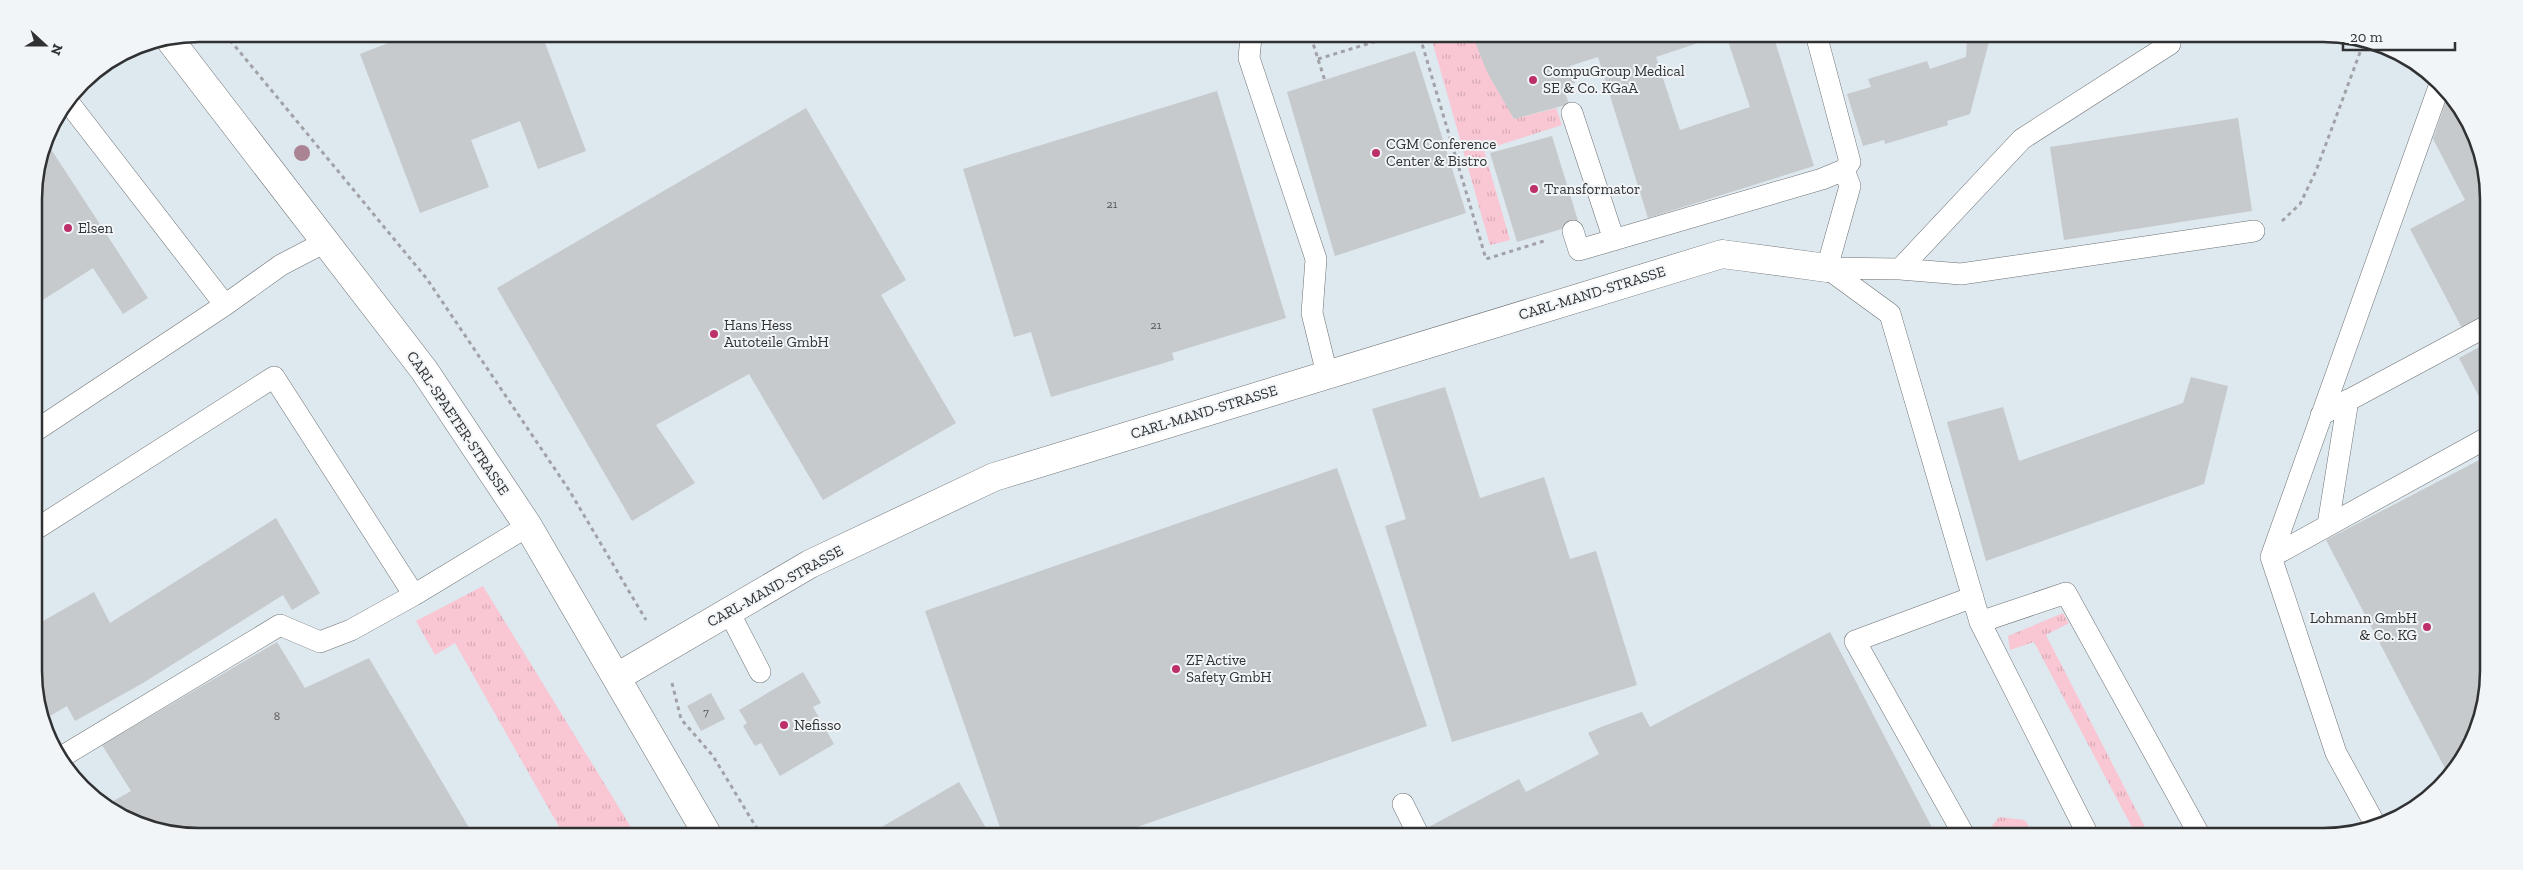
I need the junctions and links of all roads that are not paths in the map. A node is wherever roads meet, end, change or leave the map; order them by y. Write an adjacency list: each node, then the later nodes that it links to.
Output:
1 (1250, 43): 17 (lane)
2 (1818, 43): 8 (lane)
3 (2170, 44): 14 (lane)
4 (174, 45): 12 (street, CARL-SPAETER-STRASSE)
5 (2438, 91): 19 (lane)
6 (73, 108): 15 (lane)
7 (1572, 112): 11 (lane)
8 (1844, 170): 11 (lane); 13 (lane)
9 (1572, 231): 11 (lane)
10 (2254, 231): 14 (lane)
11 (1614, 240)
12 (327, 241): 15 (lane); 24 (street, CARL-SPAETER-STRASSE)
13 (1827, 268): 14 (lane); 17 (street, CARL-MAND-STRASSE); 27 (lane)
14 (1900, 269)
15 (225, 305): 20 (lane)
16 (2480, 330): 18 (lane)
17 (1327, 374): 28 (street, CARL-MAND-STRASSE)
18 (2348, 400): 19 (lane); 22 (lane)
19 (2321, 415): 25 (lane)
20 (43, 426)
21 (2480, 442): 22 (lane)
22 (2328, 525): 25 (lane)
23 (43, 526): 26 (lane)
24 (528, 526): 26 (lane); 31 (street, CARL-SPAETER-STRASSE)
25 (2271, 557): 34 (lane)
26 (414, 595): 32 (lane)
27 (1973, 597): 29 (lane); 36 (lane)
28 (728, 612): 30 (lane); 31 (street, CARL-MAND-STRASSE)
29 (1980, 622): 37 (lane); 38 (lane)
30 (760, 672)
31 (617, 677): 39 (street, CARL-SPAETER-STRASSE)
32 (67, 754)
33 (1403, 804): 35 (lane)
34 (2372, 819)
35 (1415, 827)
36 (1960, 827)
37 (2084, 827)
38 (2195, 827)
39 (704, 828)

